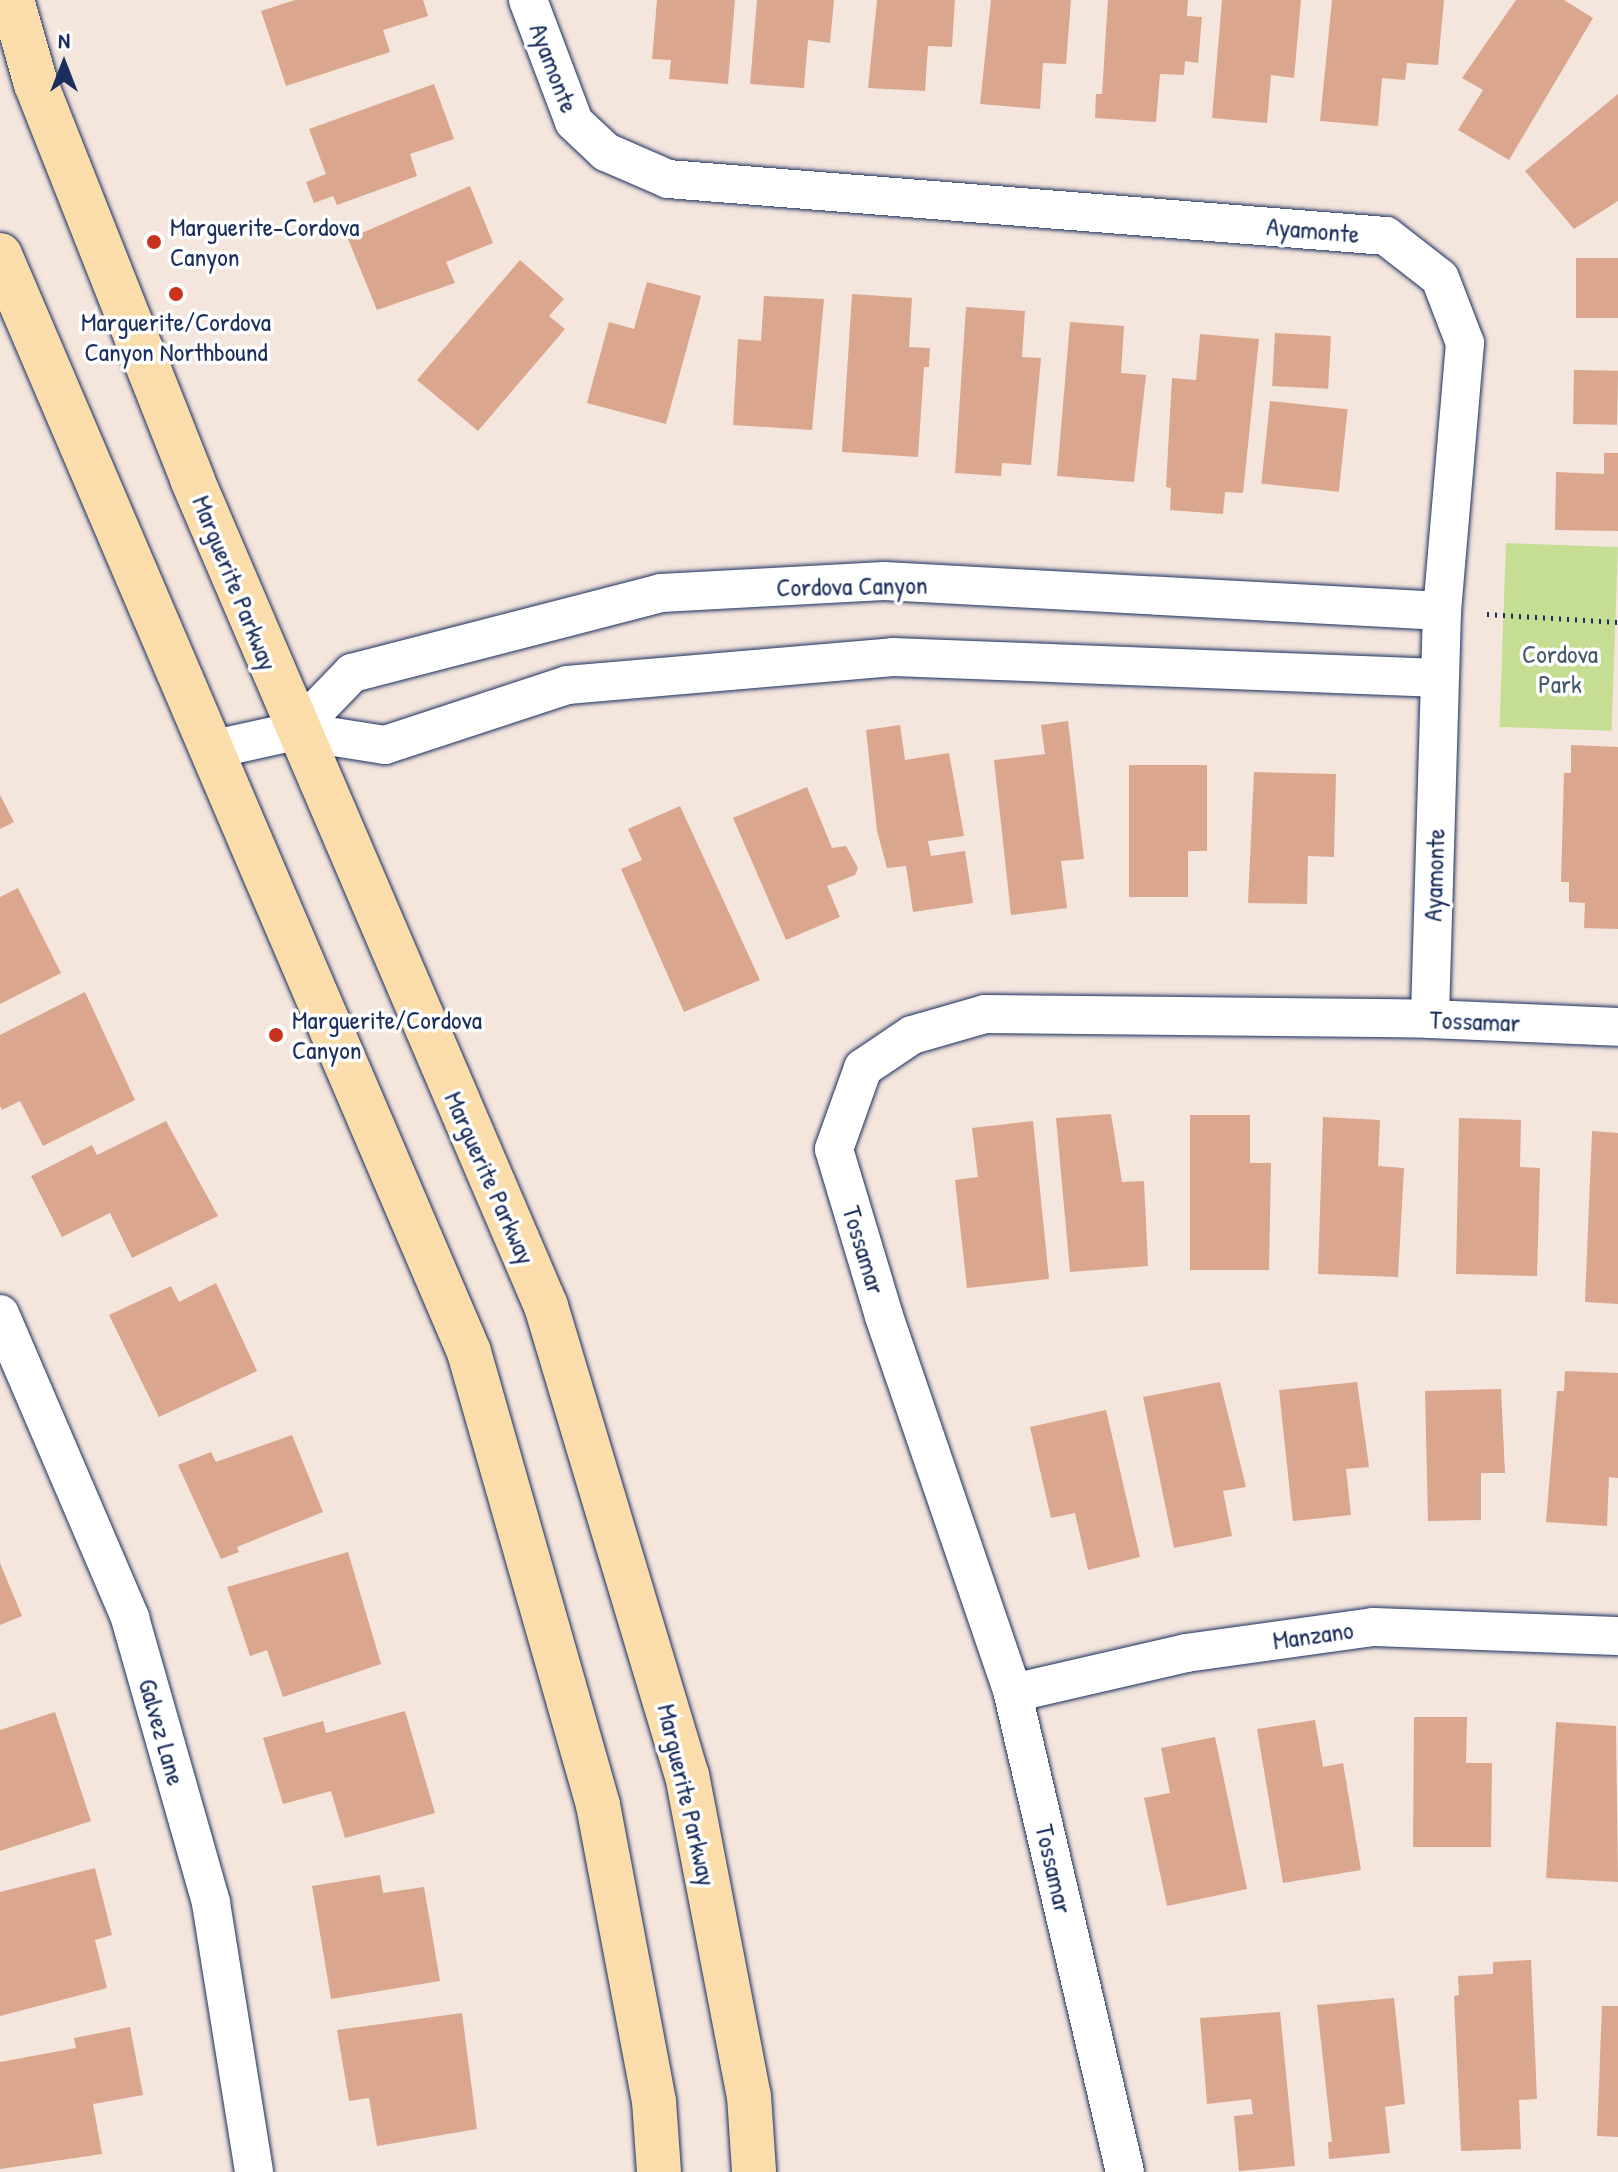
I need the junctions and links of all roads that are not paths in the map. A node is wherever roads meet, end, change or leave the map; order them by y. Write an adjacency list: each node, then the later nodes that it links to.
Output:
1 (12, 0): 6 (main road, Marguerite Parkway)
2 (528, 0): 4 (street, Ayamonte)
3 (0, 255): 7 (main road)
4 (1442, 611): 5 (street, Ayamonte); 6 (street, Cordova Canyon)
5 (1440, 678): 6 (street); 8 (street, Ayamonte)
6 (296, 731): 7 (street); 15 (main road, Marguerite Parkway)
7 (210, 750): 14 (main road)
8 (1430, 1019): 9 (street, Tossamar); 12 (street, Tossamar)
9 (1618, 1027)
10 (0, 1314): 13 (street, Galvez Lane)
11 (1618, 1636): 12 (street, Manzano)
12 (1013, 1693): 16 (street, Tossamar)
13 (254, 2172)
14 (659, 2172)
15 (754, 2172)
16 (1125, 2172)

